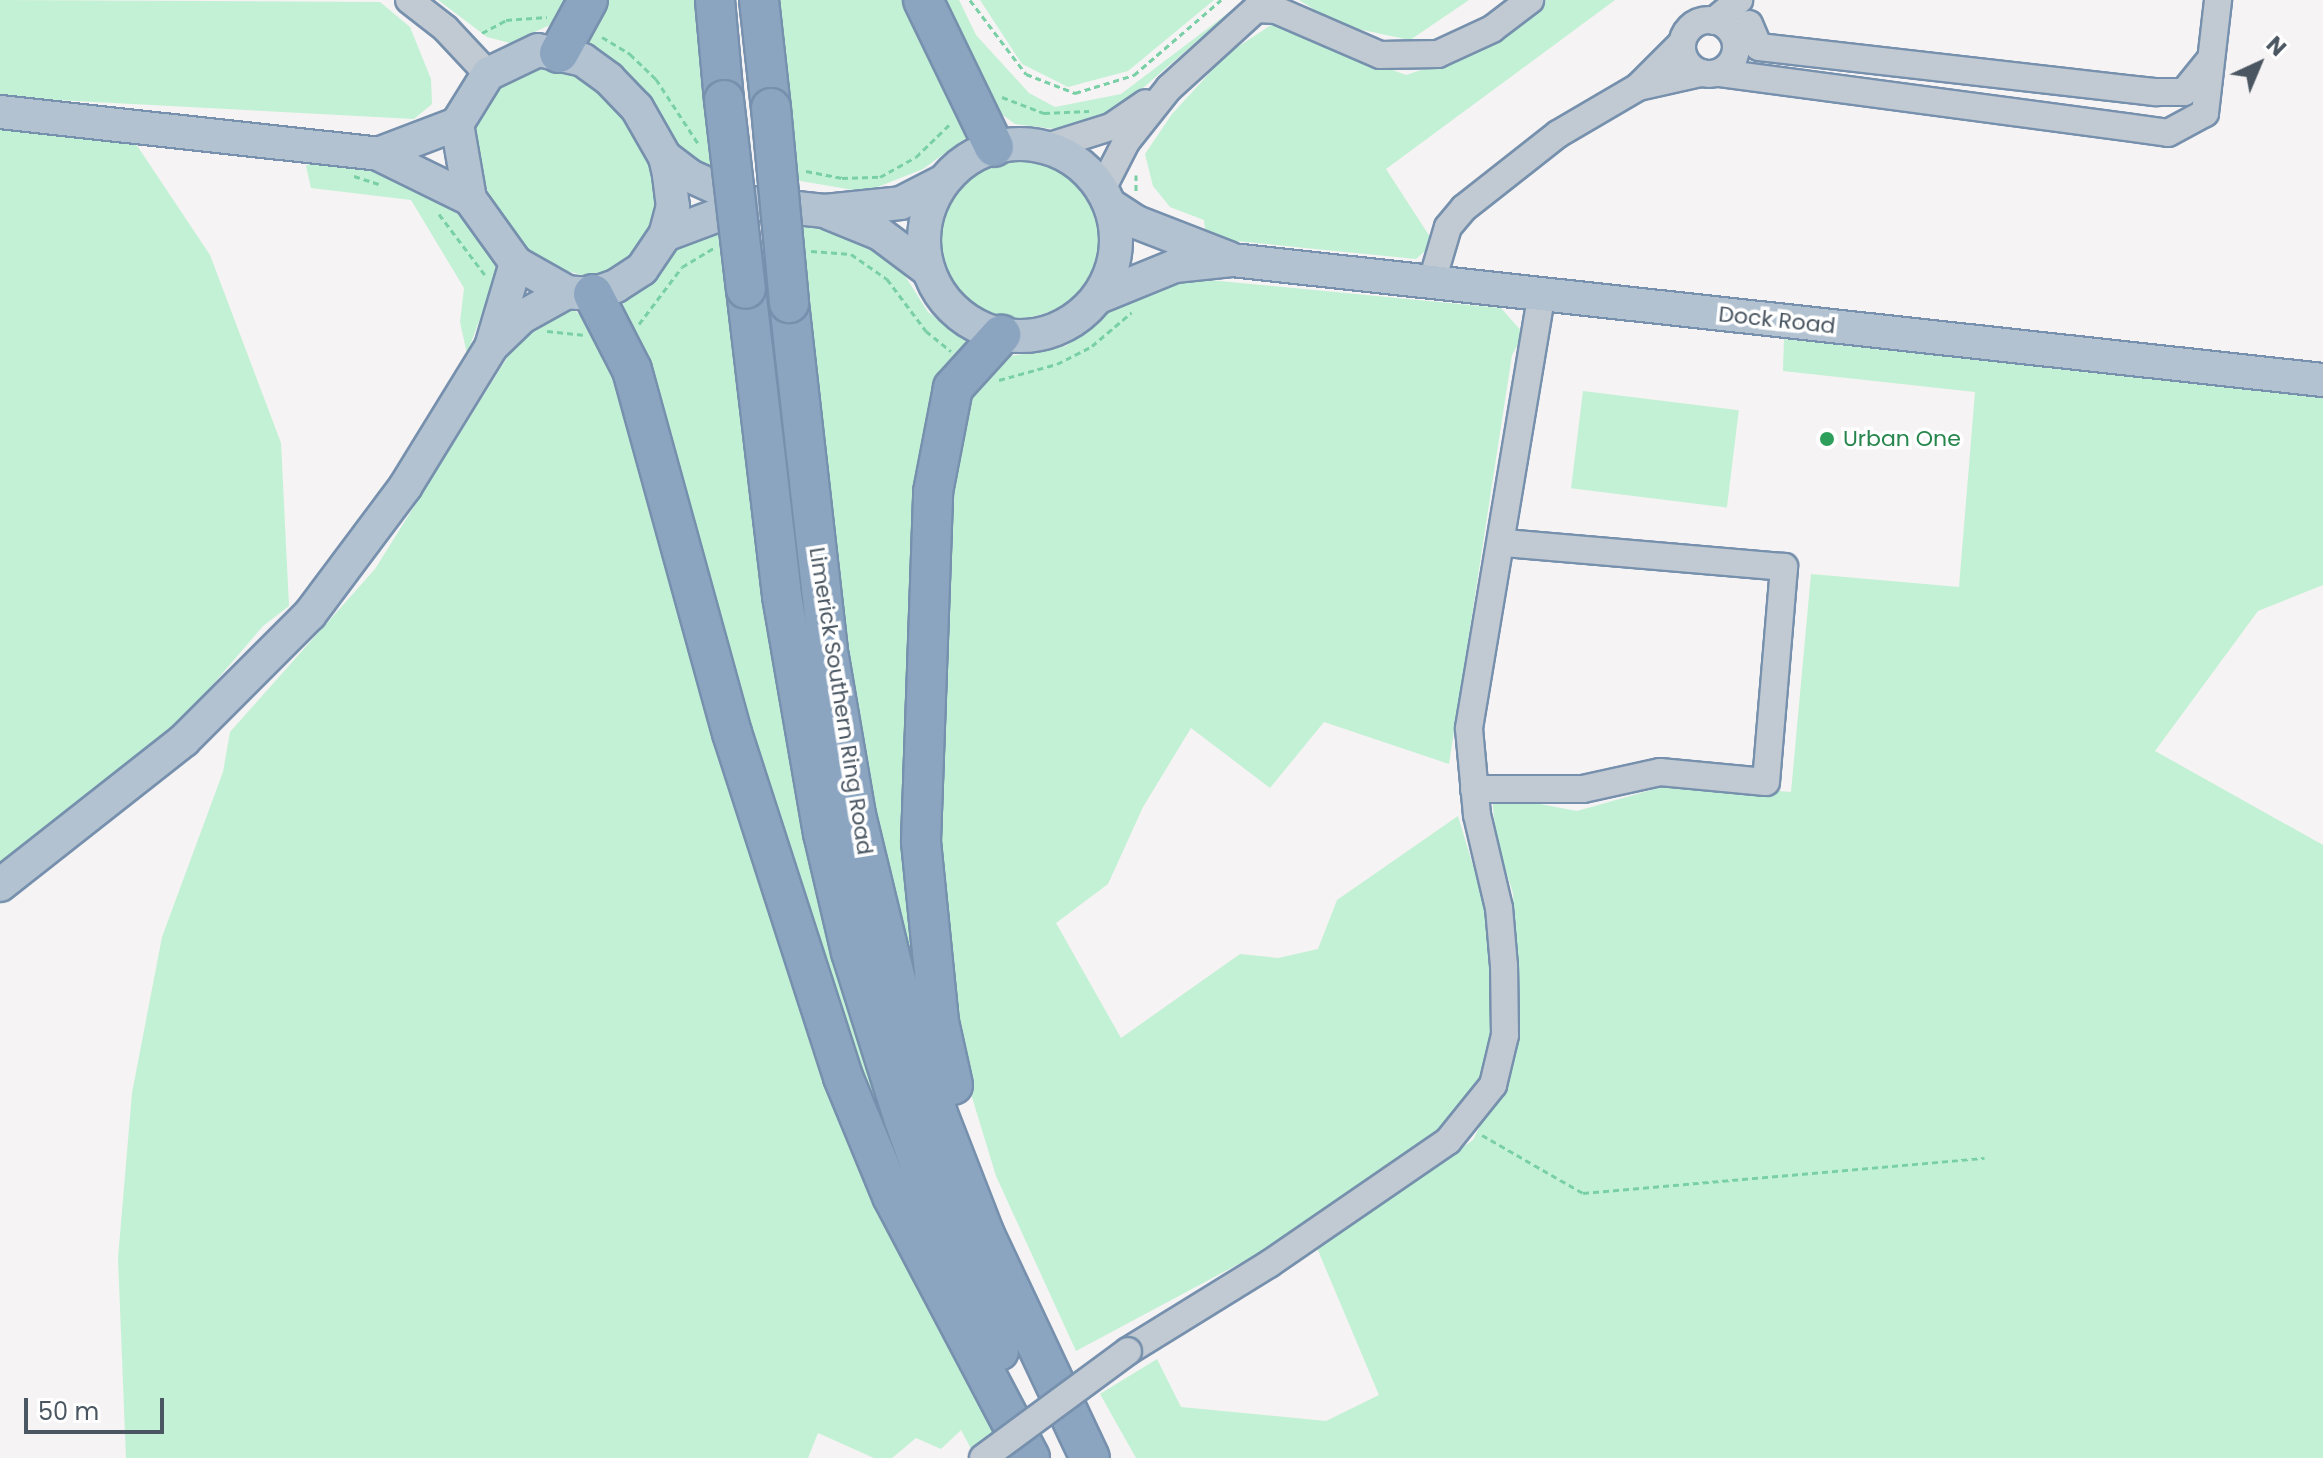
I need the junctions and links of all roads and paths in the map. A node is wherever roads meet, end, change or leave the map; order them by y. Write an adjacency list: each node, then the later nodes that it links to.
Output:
1 (409, 0): 17 (street)
2 (588, 0): 14 (highway)
3 (715, 0): 50 (highway, Limerick Southern Ring Road, bridge)
4 (759, 0): 51 (highway, Limerick Southern Ring Road, bridge)
5 (923, 0): 22 (highway)
6 (970, 0): 7 (path)
7 (1221, 0)
8 (1530, 0): 19 (street)
9 (1739, 0): 11 (street)
10 (2218, 0): 15 (street)
11 (1714, 21): 12 (street); 13 (street)
12 (1750, 28): 15 (street); 16 (street)
13 (1682, 43): 16 (street); 18 (street)
14 (559, 53): 17 (main road); 25 (main road)
15 (2209, 61): 16 (street)
16 (1711, 73): 18 (street)
17 (488, 74): 21 (main road)
18 (1638, 87): 35 (street)
19 (1169, 88): 23 (street); 27 (street)
20 (0, 112): 24 (main road)
21 (457, 124): 24 (main road); 28 (main road)
22 (994, 147): 23 (main road); 26 (main road)
23 (1047, 147): 27 (main road)
24 (378, 154): 28 (main road)
25 (665, 157): 29 (main road); 31 (main road)
26 (942, 182): 30 (main road); 34 (main road)
27 (1106, 197): 32 (main road, Dock Road); 38 (main road)
28 (470, 199): 33 (main road)
29 (750, 203): 30 (main road); 31 (main road)
30 (825, 211): 34 (main road)
31 (665, 235): 36 (main road)
32 (1232, 260): 35 (main road, Dock Road); 38 (main road, Dock Road)
33 (516, 263): 36 (main road); 40 (main road)
34 (928, 270): 39 (main road)
35 (1432, 281): 37 (main road, Dock Road)
36 (580, 293): 40 (main road); 49 (highway)
37 (1542, 293): 41 (main road, Dock Road); 42 (street)
38 (1099, 297): 39 (main road)
39 (1001, 335): 47 (highway)
40 (491, 347): 44 (main road)
41 (2323, 380)
42 (1503, 543): 43 (street); 43 (street)
43 (1474, 789): 45 (street)
44 (0, 885)
45 (1465, 1125): 46 (path); 48 (street, bridge)
46 (1984, 1158)
47 (990, 1203): 51 (highway); 52 (highway)
48 (983, 1458)
49 (1030, 1458)
50 (1051, 1458)
51 (1090, 1458)
52 (1119, 1458)

